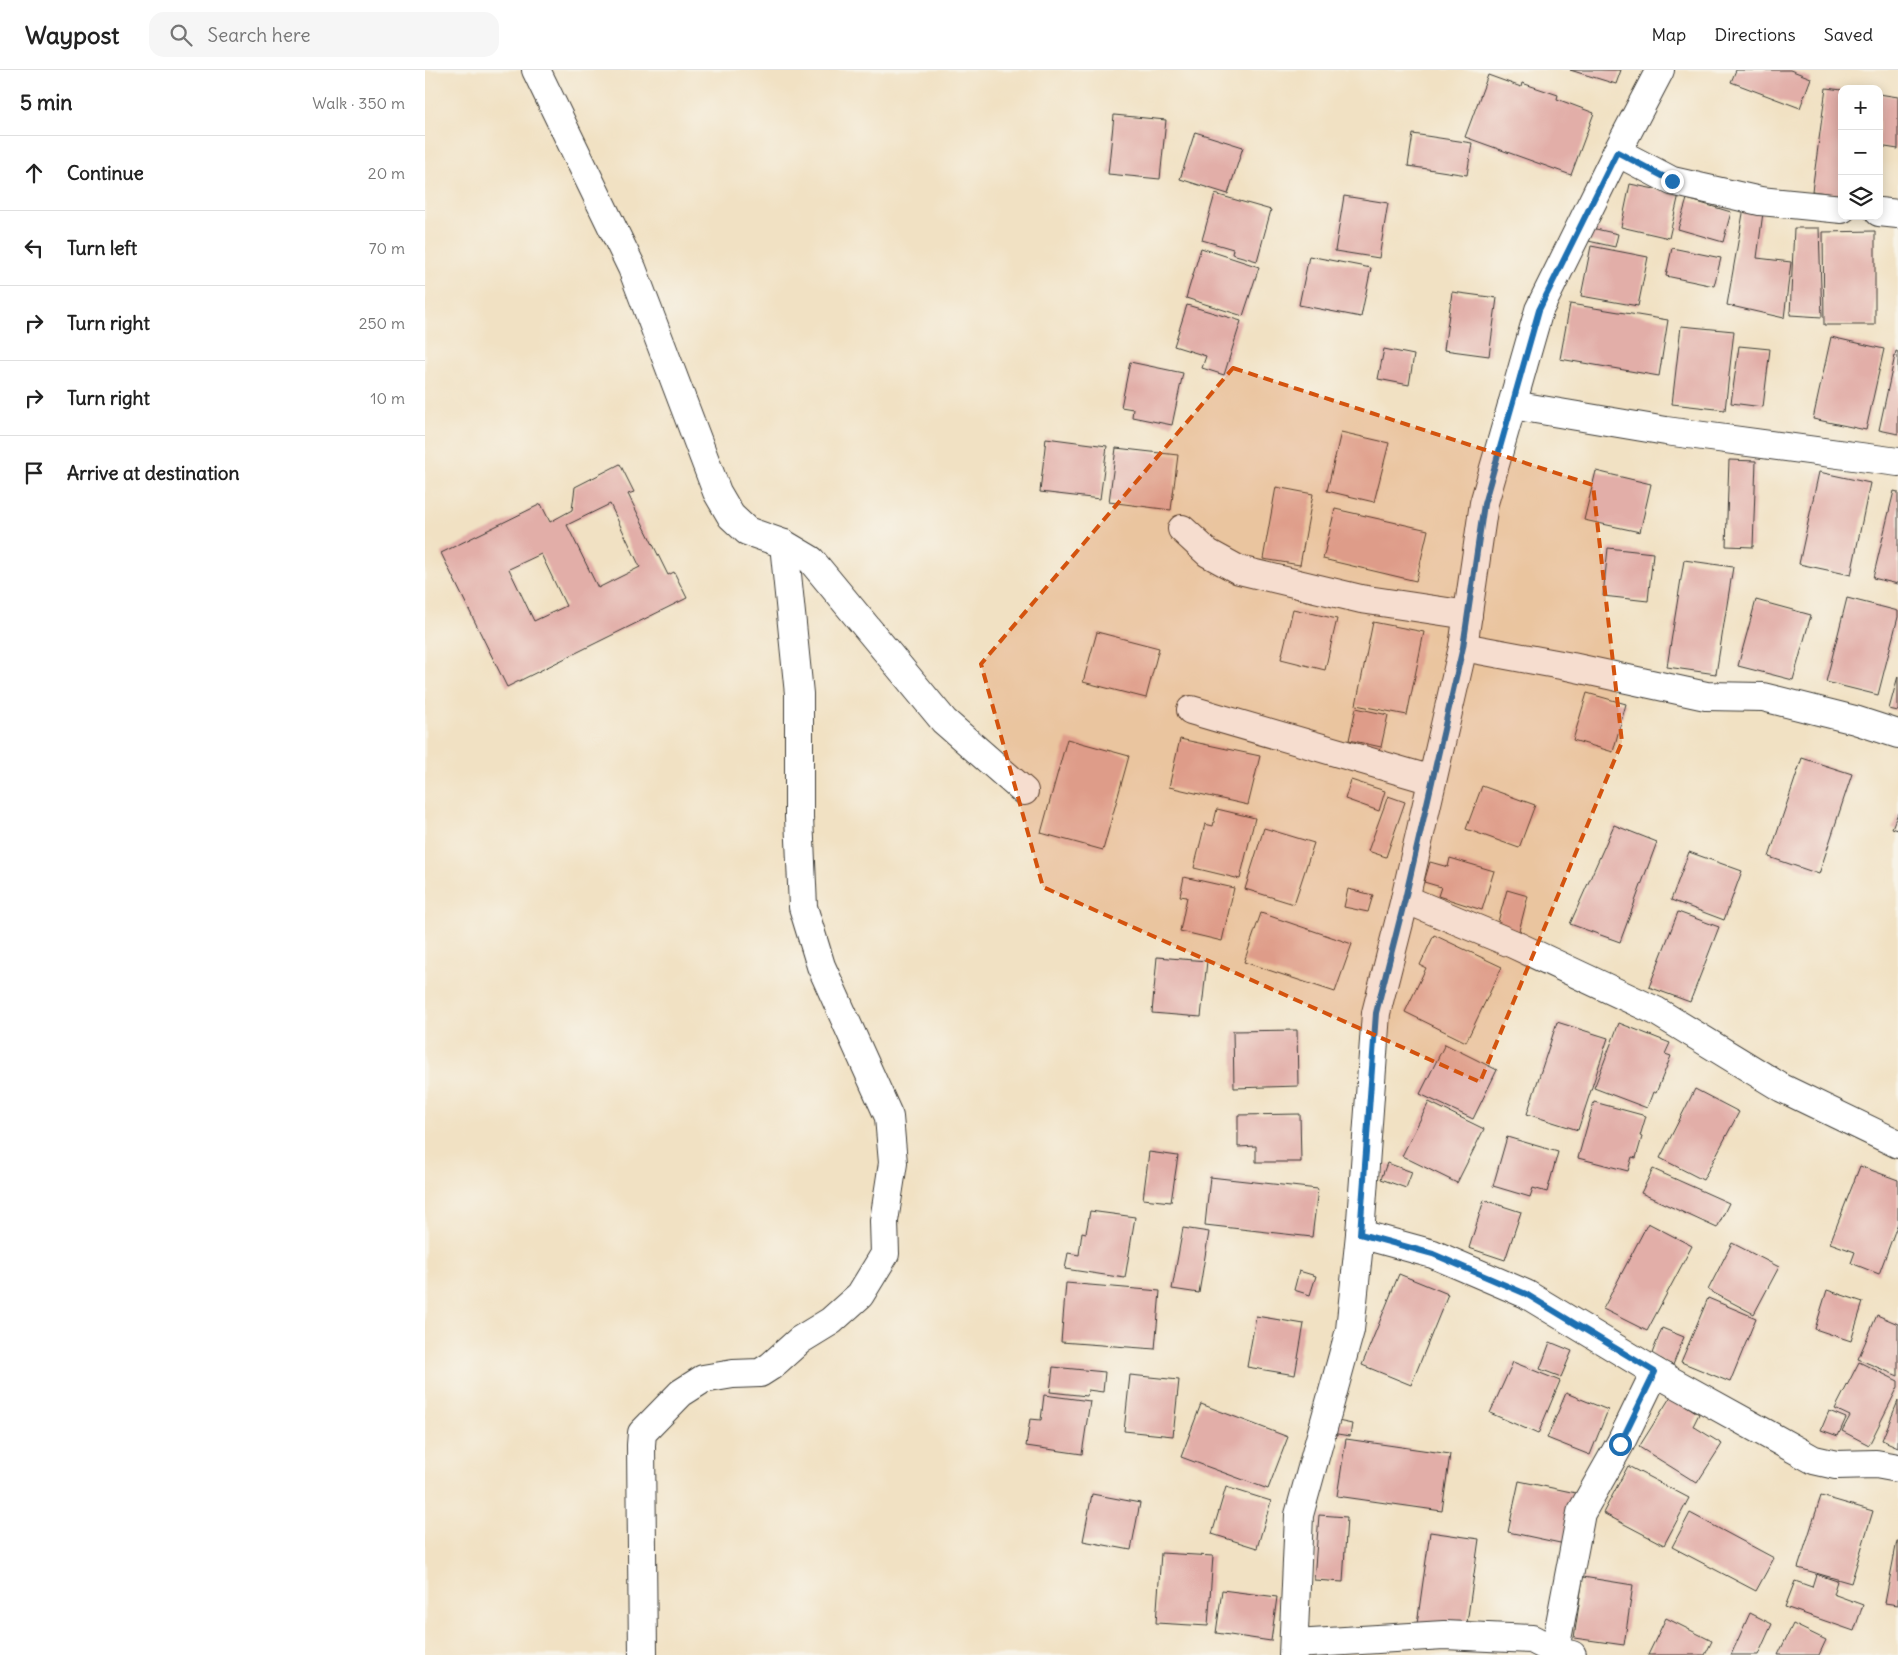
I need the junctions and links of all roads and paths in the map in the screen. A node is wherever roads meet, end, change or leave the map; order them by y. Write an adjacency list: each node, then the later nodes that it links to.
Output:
1 (536, 70): 10 (street)
2 (1660, 70): 3 (street)
3 (1617, 152): 4 (street); 7 (street)
4 (1838, 209)
5 (1883, 212): 6 (street)
6 (1898, 214)
7 (1512, 406): 8 (street); 11 (street)
8 (1898, 462)
9 (1183, 529): 11 (street)
10 (784, 544): 16 (street); 24 (street)
11 (1468, 615): 12 (street)
12 (1463, 647): 14 (street); 15 (street)
13 (1191, 710): 15 (street)
14 (1898, 734)
15 (1432, 780): 17 (street)
16 (1024, 791)
17 (1405, 899): 18 (street); 19 (street)
18 (1898, 1144)
19 (1360, 1234): 20 (street); 22 (street)
20 (1655, 1372): 21 (street); 23 (street)
21 (1898, 1468)
22 (1294, 1649): 23 (street)
23 (1561, 1654)
24 (643, 1655)

